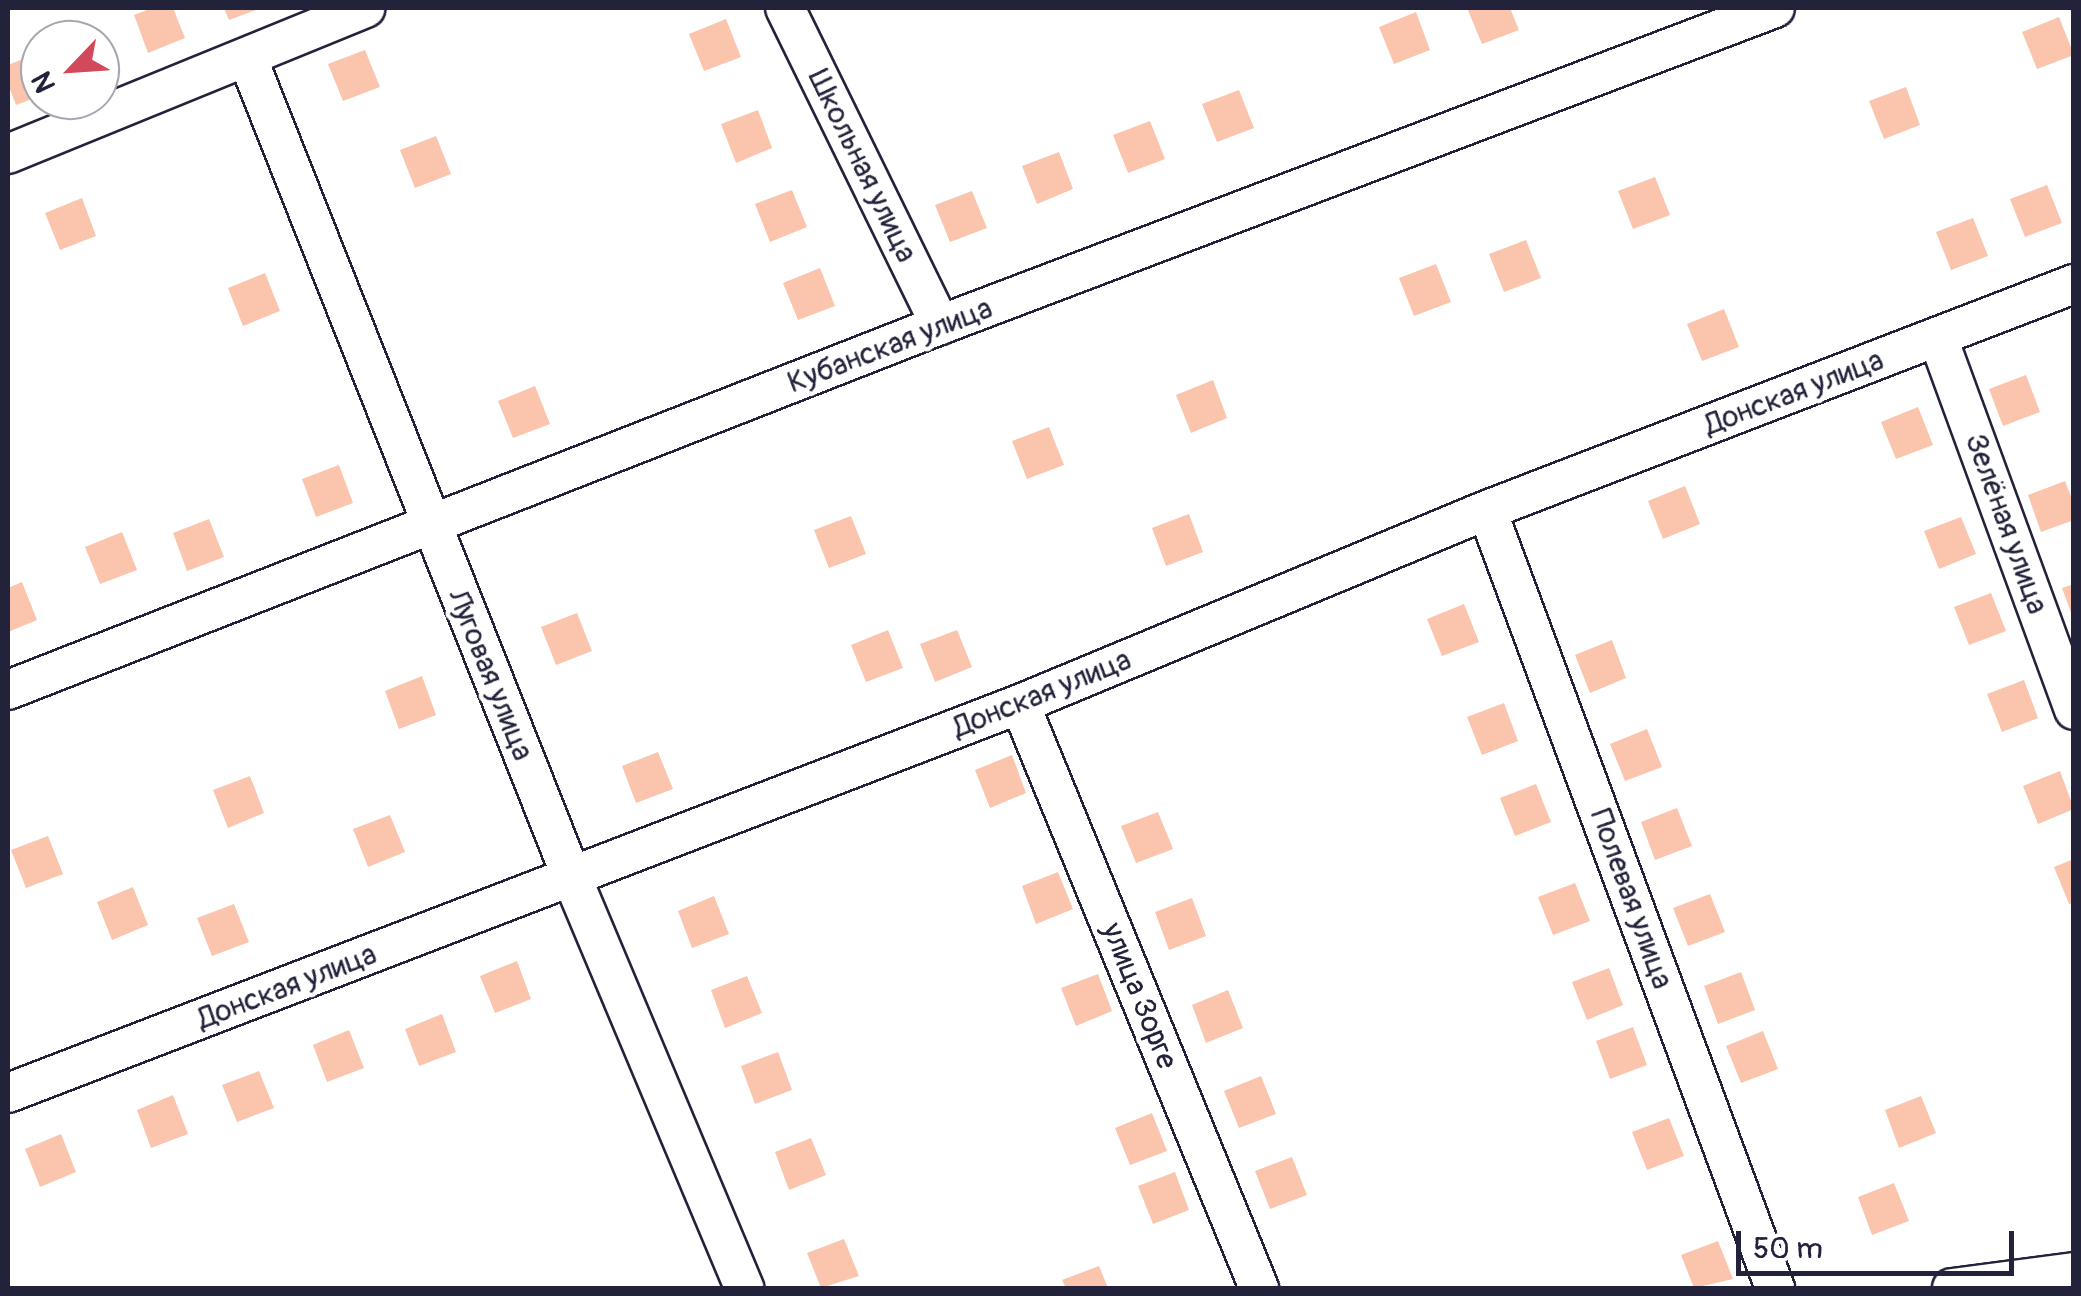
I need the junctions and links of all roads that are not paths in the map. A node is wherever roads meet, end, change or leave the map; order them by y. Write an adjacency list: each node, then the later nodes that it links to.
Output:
1 (365, 8): 4 (street)
2 (785, 8): 7 (street, Школьная улица)
3 (1776, 8): 7 (street, Кубанская улица)
4 (247, 57): 5 (street); 10 (street, Луговая улица)
5 (8, 154)
6 (2074, 284): 8 (street, Донская улица)
7 (940, 325): 10 (street, Кубанская улица)
8 (1938, 338): 9 (street, Донская улица); 13 (street, Зелёная улица)
9 (1486, 510): 12 (street, Донская улица); 19 (street, Полевая улица)
10 (432, 527): 11 (street, Кубанская улица); 14 (street, Луговая улица)
11 (8, 690)
12 (1020, 704): 14 (street, Донская улица); 18 (street, улица Зорге)
13 (2074, 710)
14 (572, 878): 15 (street, Донская улица); 17 (street, Луговая улица)
15 (8, 1093)
16 (2074, 1272): 20 (street)
17 (744, 1288)
18 (1259, 1288)
19 (1775, 1288)
20 (1952, 1288)

